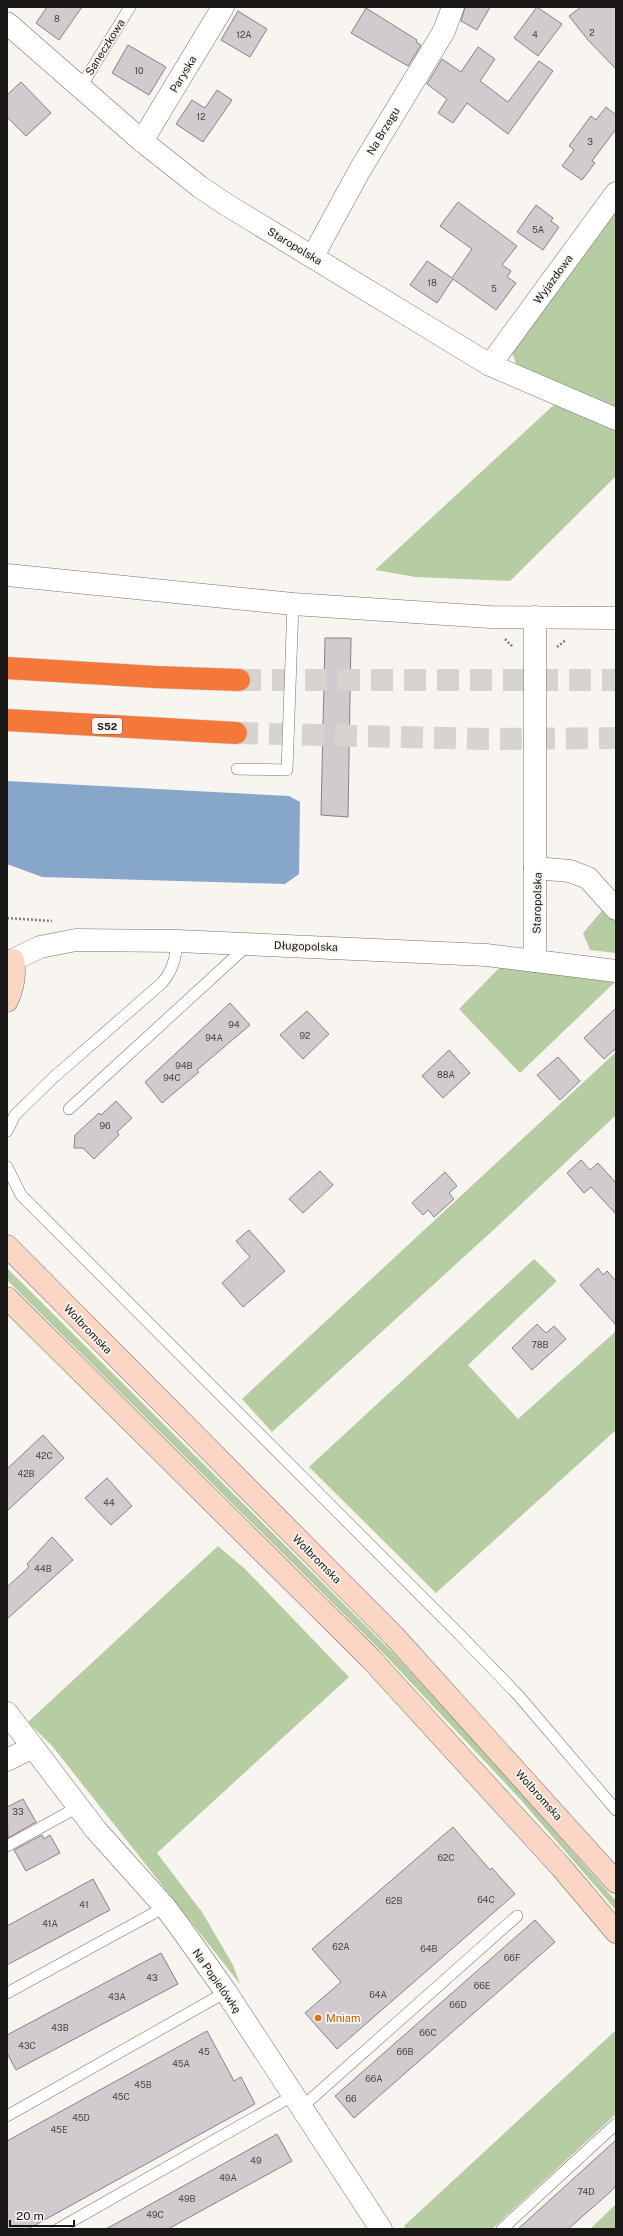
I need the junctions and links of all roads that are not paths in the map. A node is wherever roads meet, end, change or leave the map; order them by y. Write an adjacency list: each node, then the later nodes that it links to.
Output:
1 (130, 7): 5 (lane, Saneczkowa)
2 (223, 7): 6 (street, Paryska)
3 (453, 7): 8 (street, Na Brzegu)
4 (7, 23): 5 (street, Staropolska)
5 (80, 88): 6 (street, Staropolska)
6 (142, 141): 8 (street, Staropolska)
7 (616, 193): 9 (street, Wyjazdowa)
8 (313, 256): 9 (street, Staropolska)
9 (490, 365): 10 (street, Staropolska)
10 (616, 419)
11 (7, 575): 12 (street)
12 (293, 604): 13 (street); 19 (lane)
13 (536, 617): 14 (street); 20 (street)
14 (616, 618)
15 (7, 668): 16 (highway)
16 (239, 680)
17 (7, 720): 18 (highway, S52)
18 (236, 732)
19 (237, 769)
20 (535, 868): 21 (street, Staropolska); 25 (street, Staropolska)
21 (616, 909)
22 (177, 940): 23 (street, Długopolska); 24 (street, Długopolska); 29 (lane)
23 (248, 944): 25 (street, Długopolska); 28 (lane)
24 (10, 954): 27 (main road)
25 (535, 961): 26 (street, Długopolska)
26 (616, 971)
27 (7, 1001)
28 (69, 1109)
29 (7, 1131)
30 (7, 1167): 37 (lane)
31 (7, 1246): 39 (main road, Wolbromska)
32 (7, 1298): 42 (main road)
33 (7, 1713): 34 (street, Na Popielówkę)
34 (33, 1747): 35 (street); 36 (street, Na Popielówkę)
35 (7, 1760)
36 (78, 1807): 38 (lane); 40 (street, Na Popielówkę)
37 (616, 1810)
38 (7, 1846)
39 (616, 1882)
40 (165, 1907): 43 (street, Na Popielówkę); 44 (lane)
41 (517, 1916): 45 (lane)
42 (616, 1932)
43 (226, 1992): 45 (street, Na Popielówkę); 46 (lane)
44 (7, 1993)
45 (298, 2101): 48 (lane); 49 (street, Na Popielówkę)
46 (7, 2116)
47 (616, 2124): 50 (lane)
48 (58, 2229)
49 (381, 2229)
50 (502, 2229)

